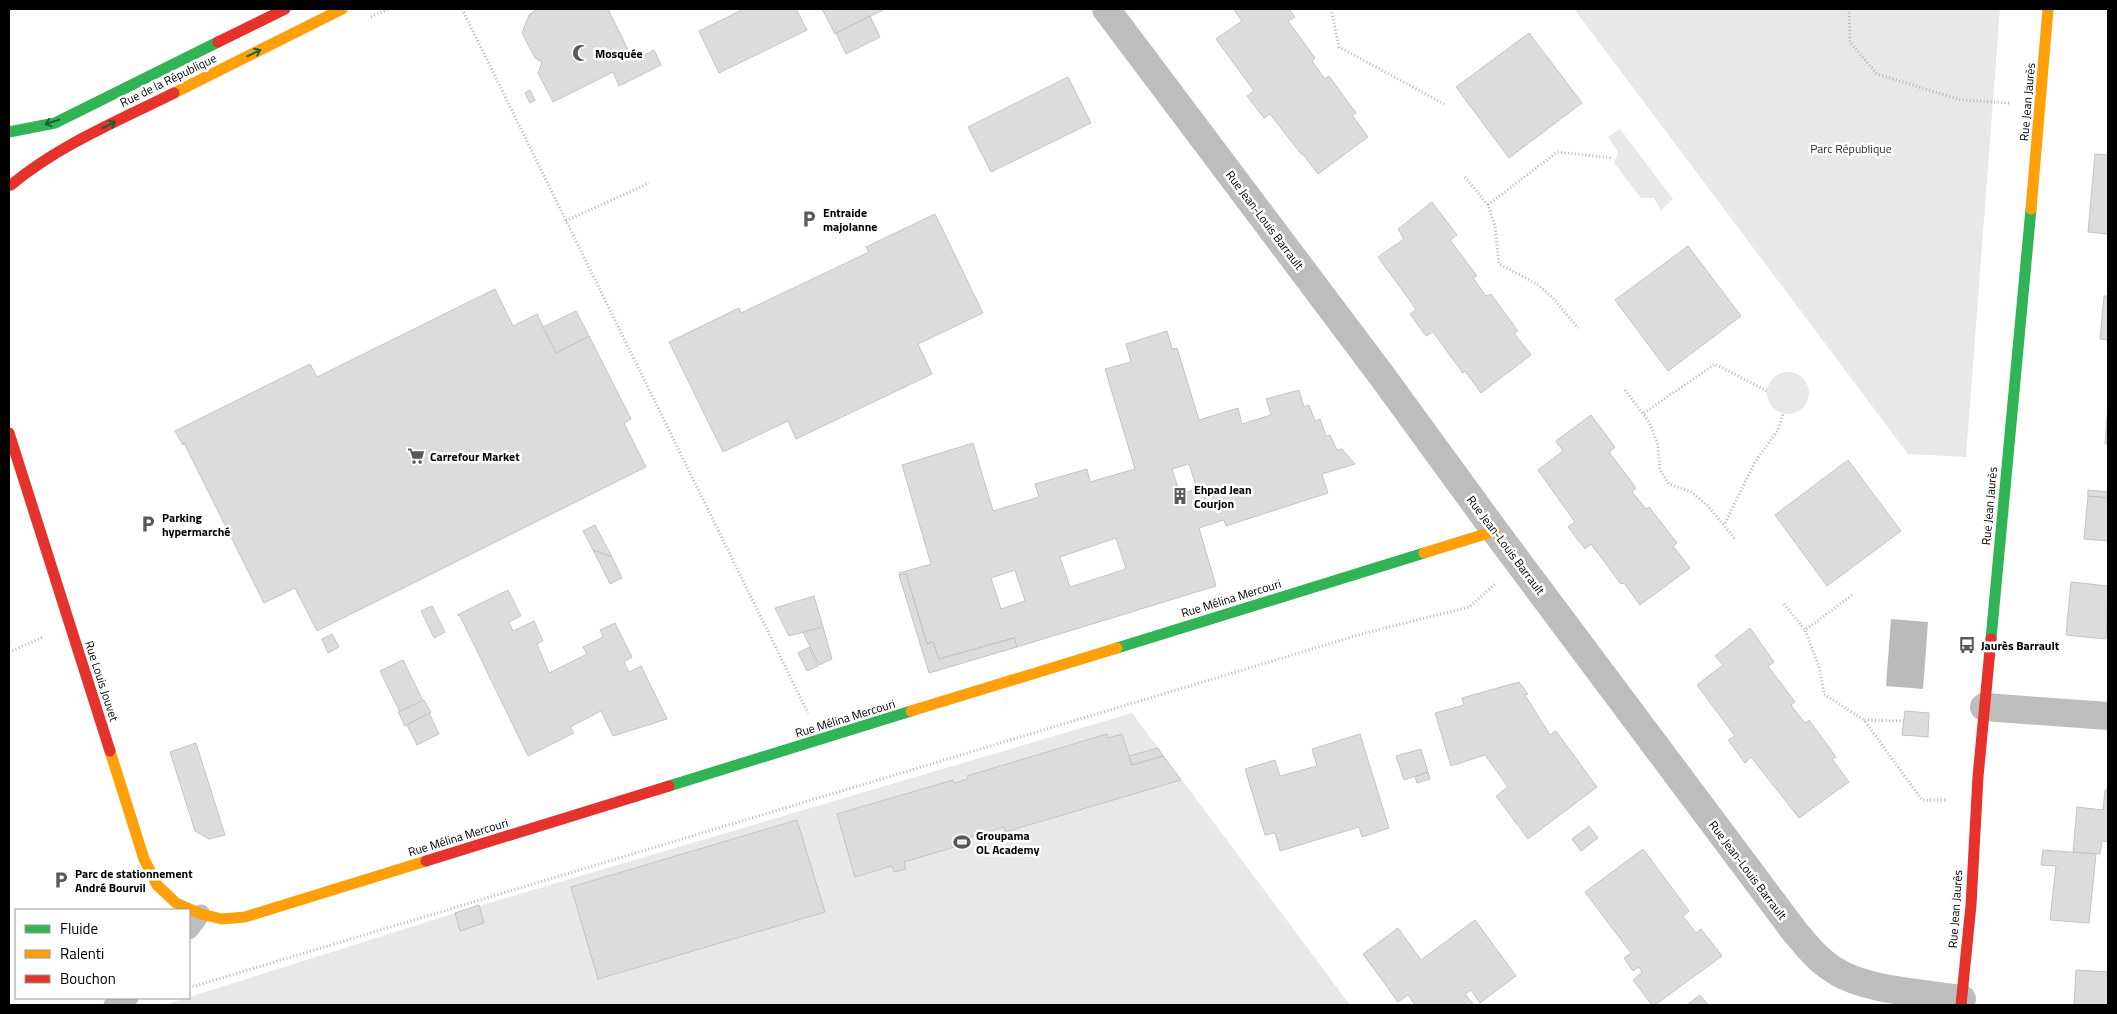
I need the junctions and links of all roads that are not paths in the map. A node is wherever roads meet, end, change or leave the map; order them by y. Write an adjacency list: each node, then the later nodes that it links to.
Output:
1 (284, 9): 5 (street, Rue de la République, one-way to 5)
2 (342, 9): 6 (street, Rue de la République, one-way to 2)
3 (1106, 9): 8 (street, Rue Jean-Louis Barrault)
4 (2048, 9): 9 (street, Rue Jean Jaurès)
5 (9, 132)
6 (10, 184)
7 (9, 433): 11 (street, Rue Louis Jouvet)
8 (1495, 531): 13 (street, Rue Mélina Mercouri); 16 (street, Rue Jean-Louis Barrault)
9 (1984, 708): 10 (street); 16 (street, Rue Jean Jaurès)
10 (2108, 716)
11 (190, 909)
12 (190, 909): 13 (street, Rue Louis Jouvet)
13 (201, 914): 14 (lane)
14 (190, 929)
15 (128, 999): 17 (lane)
16 (1961, 1002)
17 (113, 1005)

